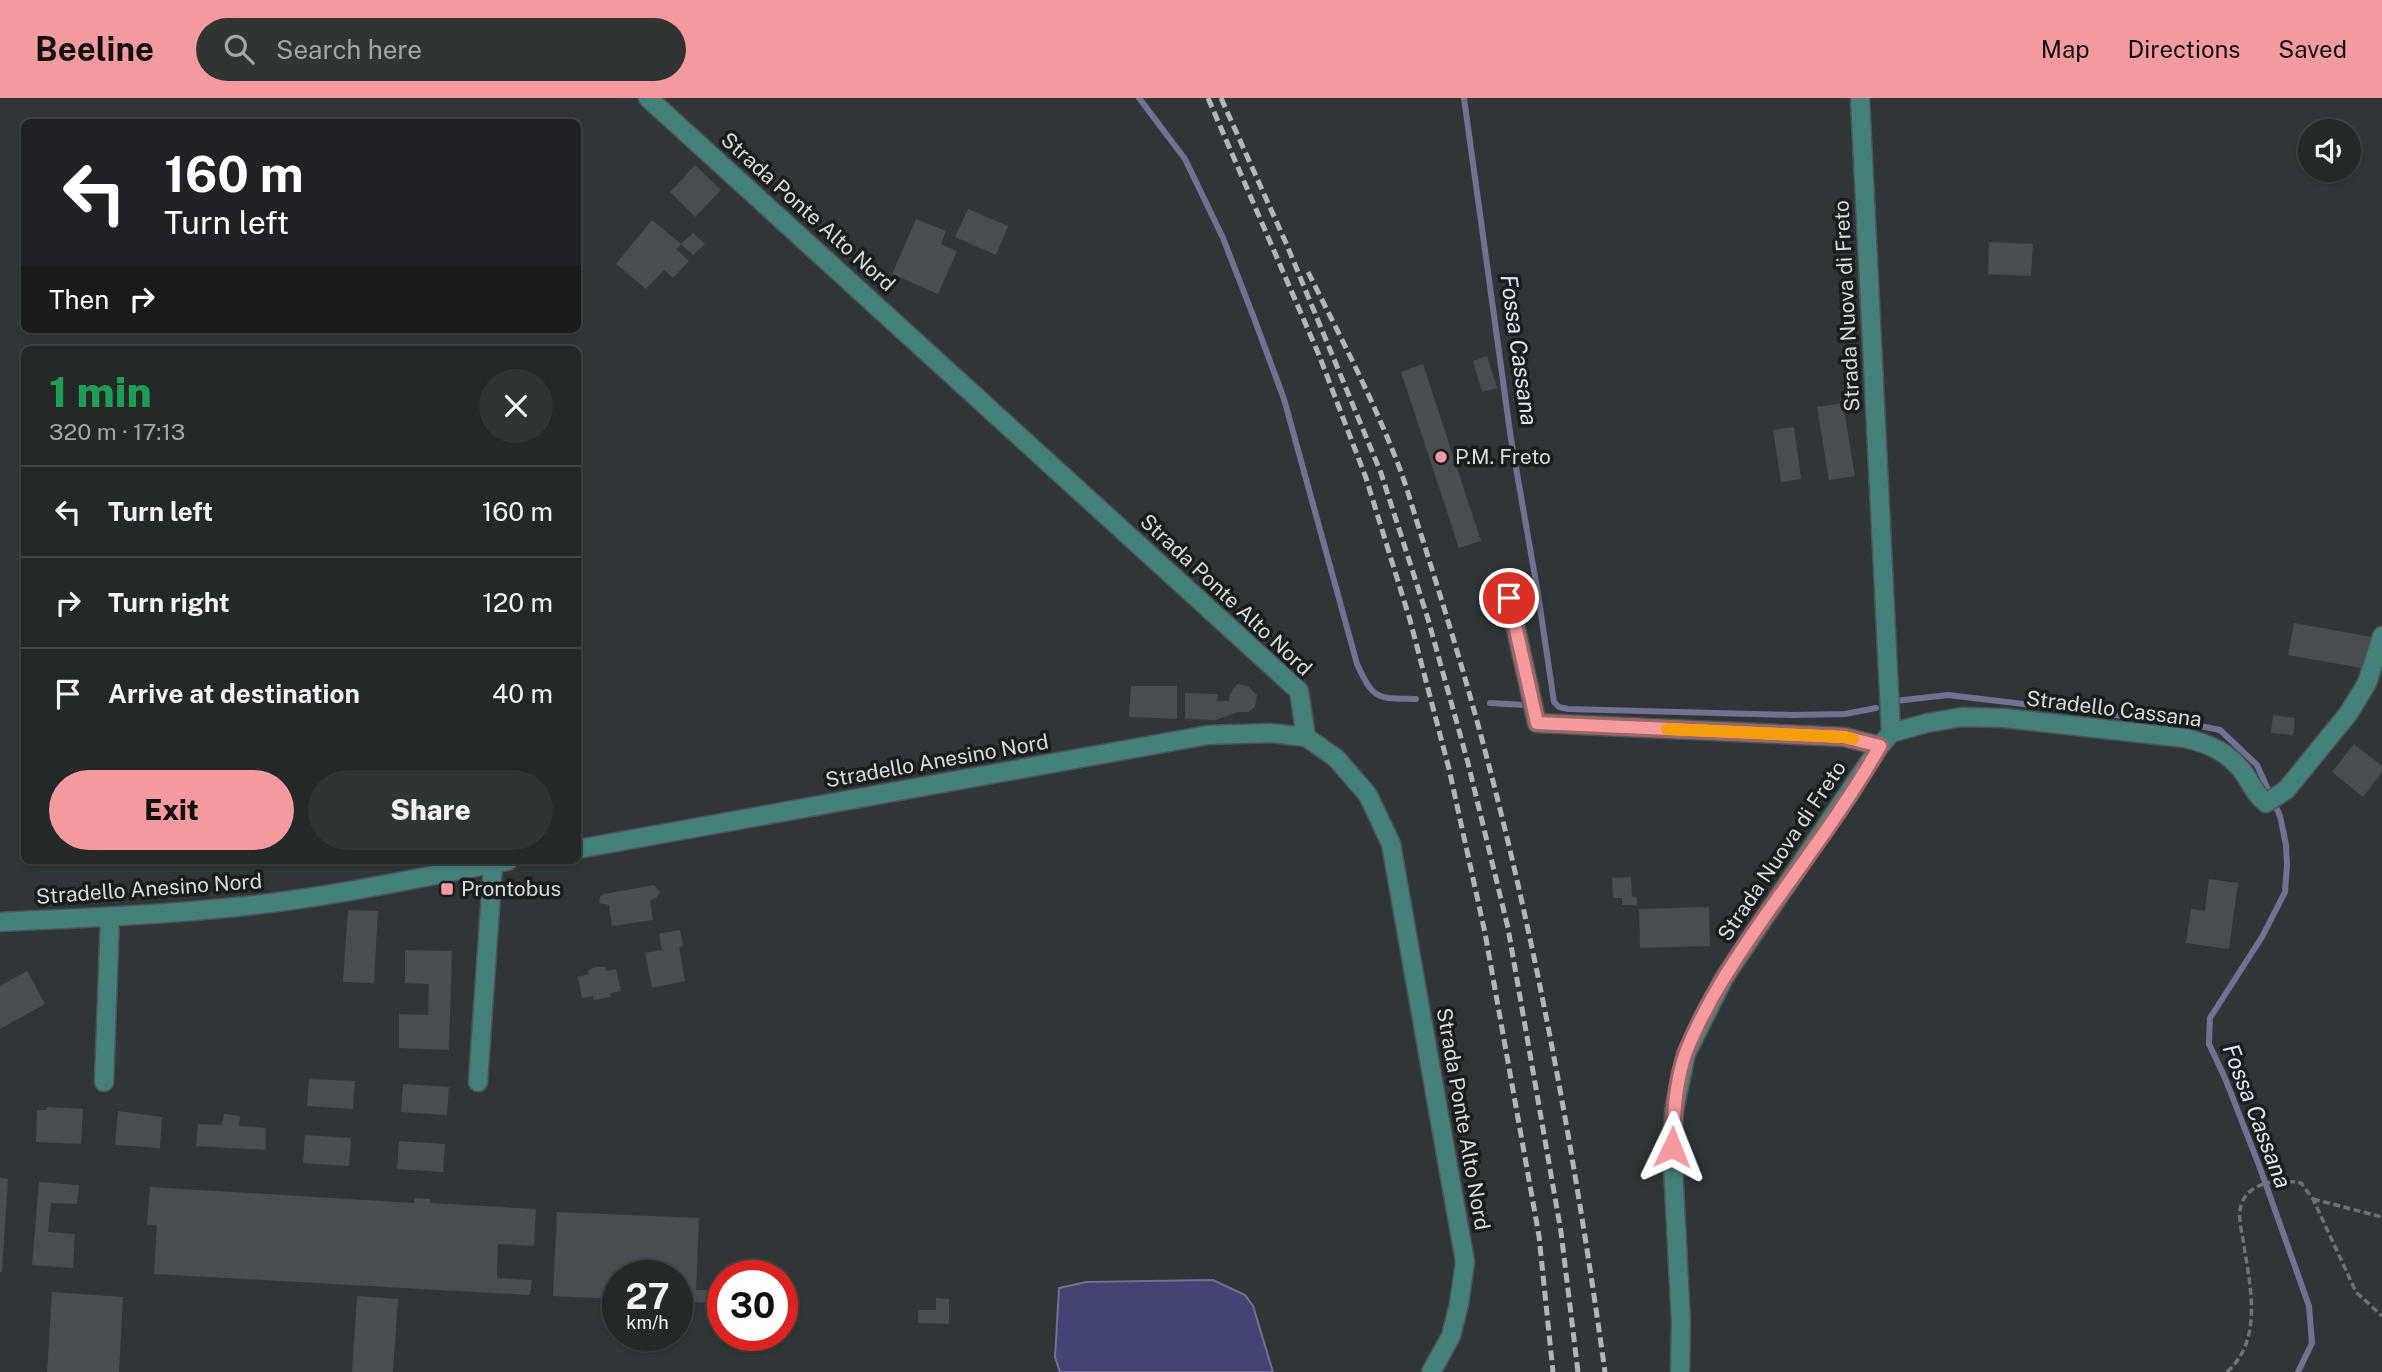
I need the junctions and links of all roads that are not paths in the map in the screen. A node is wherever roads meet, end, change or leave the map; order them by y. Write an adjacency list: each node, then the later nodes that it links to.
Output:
1 (648, 98): 5 (street, Strada Ponte Alto Nord)
2 (1860, 98): 6 (street, Strada Nuova di Freto)
3 (1509, 598): 6 (street)
4 (2382, 636): 6 (street, Stradello Cassana)
5 (1306, 737): 7 (street, Stradello Anesino Nord); 14 (street, Strada Ponte Alto Nord)
6 (1886, 740): 15 (street, Strada Nuova di Freto)
7 (581, 848)
8 (489, 864): 10 (street, Stradello Anesino Nord)
9 (500, 864): 13 (street)
10 (110, 917): 11 (street, Stradello Anesino Nord); 12 (street)
11 (0, 922)
12 (104, 1082)
13 (478, 1082)
14 (1432, 1372)
15 (1680, 1372)

